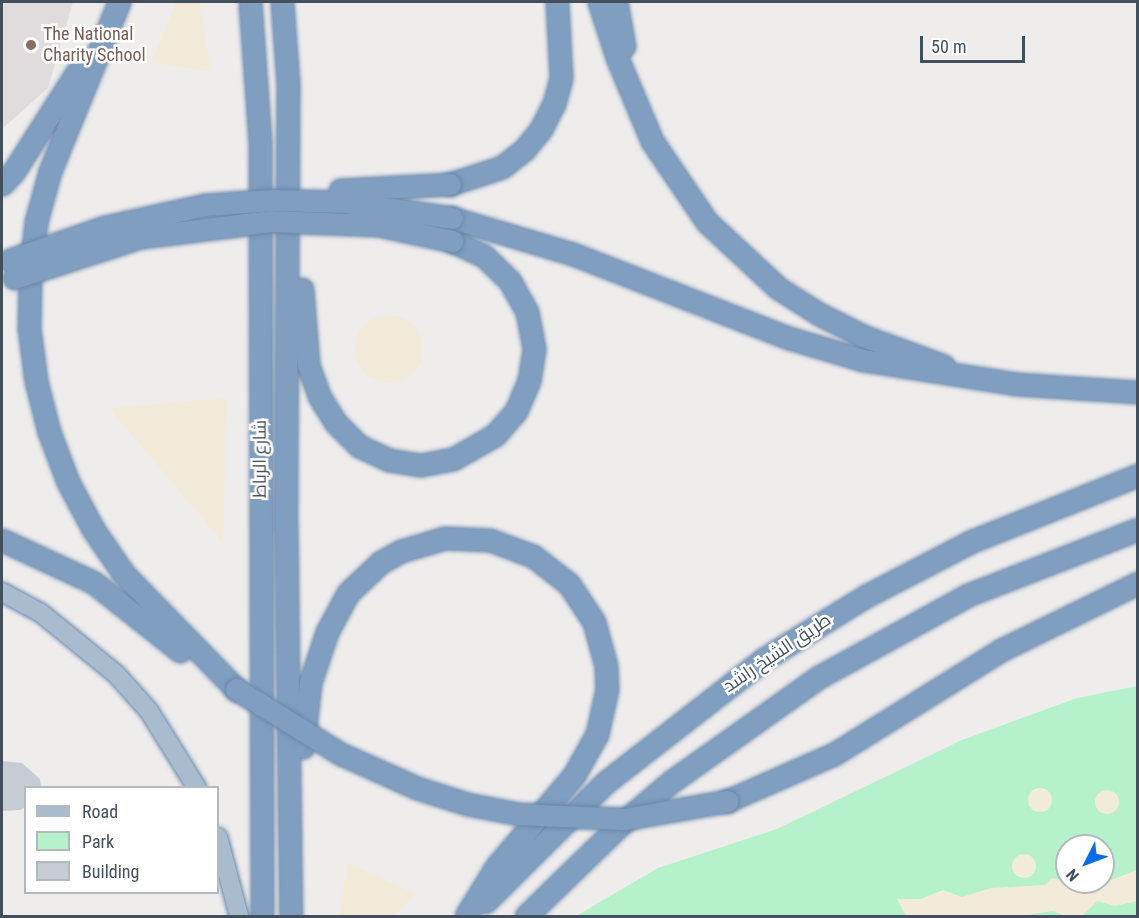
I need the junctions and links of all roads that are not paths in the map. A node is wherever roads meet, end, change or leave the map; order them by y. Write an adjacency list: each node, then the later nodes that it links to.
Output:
1 (119, 2): 10 (highway); 21 (highway)
2 (250, 2): 26 (highway, شارع الرباط)
3 (282, 2): 8 (highway, شارع الرباط)
4 (295, 2): 8 (highway)
5 (557, 2): 12 (highway, bridge)
6 (599, 2): 9 (highway)
7 (616, 2): 9 (highway)
8 (288, 83): 11 (highway, شارع الرباط)
9 (633, 97): 14 (highway)
10 (2, 184)
11 (289, 196): 13 (highway, bridge); 24 (highway, شارع الرباط)
12 (237, 202): 13 (highway, bridge); 14 (highway, bridge)
13 (7, 272)
14 (979, 378): 15 (highway)
15 (1137, 392)
16 (1137, 475): 29 (highway, طريق الشيخ راشد)
17 (1137, 529): 30 (highway)
18 (2, 540): 21 (highway)
19 (1137, 584): 21 (highway, bridge)
20 (2, 592): 22 (main road)
21 (236, 689)
22 (196, 786)
23 (219, 841): 25 (main road)
24 (291, 851): 27 (highway, شارع الرباط); 28 (highway)
25 (239, 916)
26 (262, 916)
27 (291, 916)
28 (466, 916)
29 (472, 916)
30 (526, 916)

